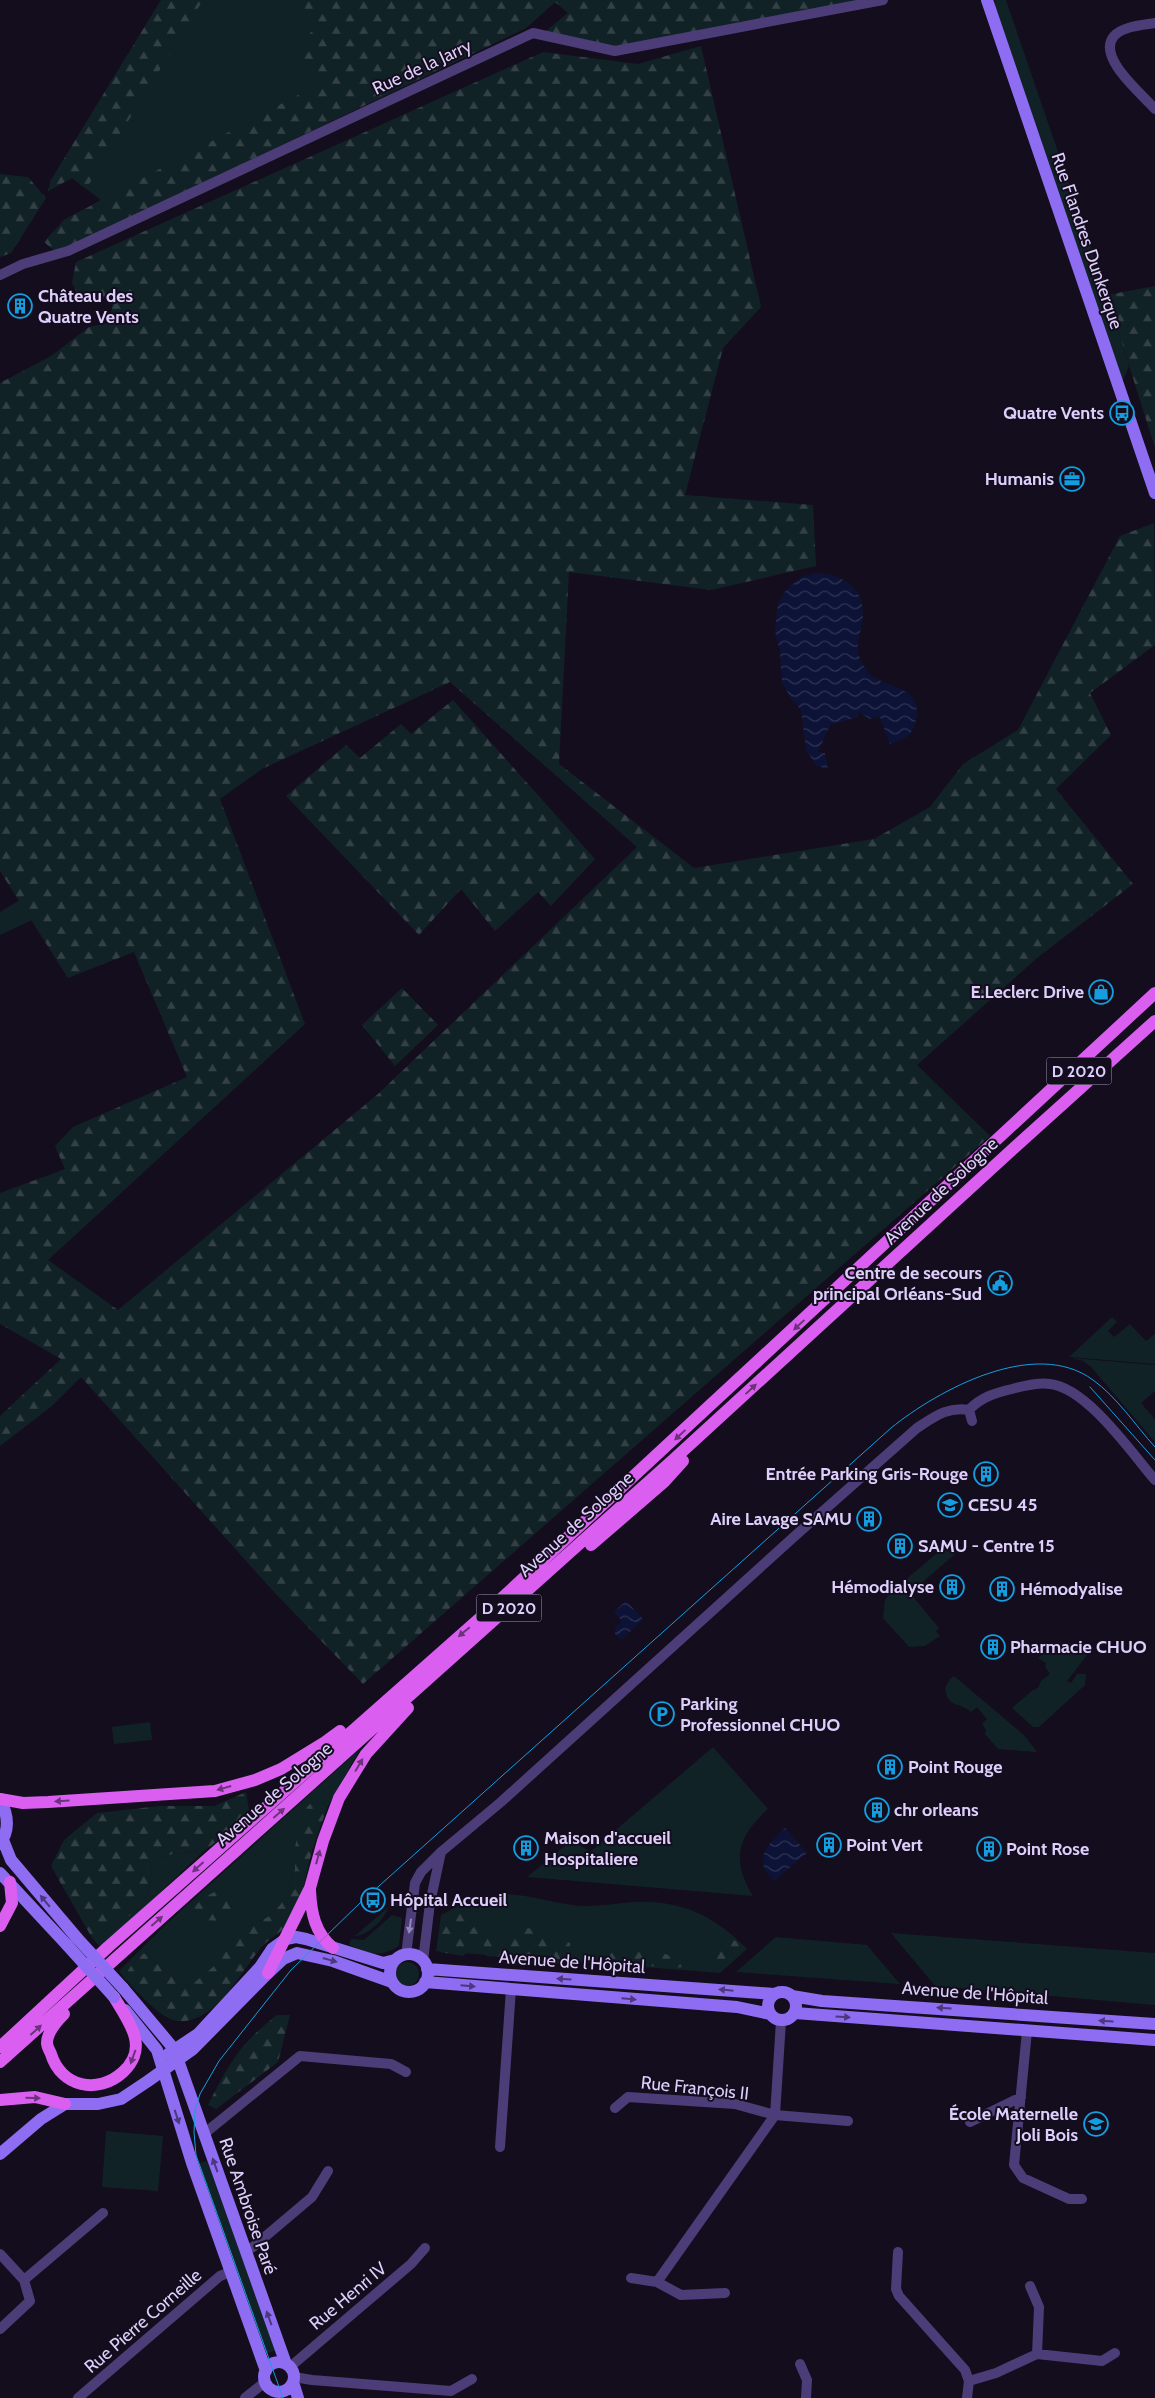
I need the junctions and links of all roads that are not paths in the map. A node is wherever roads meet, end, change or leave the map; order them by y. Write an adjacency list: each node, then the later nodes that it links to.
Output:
1 (883, 0): 5 (street, Rue de la Jarry)
2 (987, 0): 6 (street, Rue Flandres Dunkerque)
3 (1155, 23): 4 (street)
4 (1155, 109)
5 (0, 275)
6 (1155, 493)
7 (1155, 993): 12 (main road)
8 (1155, 1004): 12 (main road, D 2020)
9 (1155, 1021): 11 (main road, D 2020)
10 (1155, 1033): 11 (main road)
11 (1014, 1148): 13 (main road, Avenue de Sologne / D 2020, one-way to 11)
12 (925, 1208): 17 (main road, D 2020, one-way to 17)
13 (730, 1408): 23 (main road, one-way to 13); 30 (main road, Avenue de Sologne / D 2020, one-way to 13)
14 (969, 1410): 15 (street); 16 (street); 20 (street)
15 (972, 1421)
16 (1155, 1480)
17 (444, 1649): 18 (main road, one-way to 18); 47 (main road, D 2020, one-way to 47)
18 (0, 1799): 19 (street)
19 (1, 1842): 28 (street, Rue Ambroise Paré, one-way to 19)
20 (441, 1852): 24 (street); 25 (street)
21 (0, 1873): 22 (street, Rue Ambroise Paré)
22 (10, 1882): 26 (main road); 28 (street, Rue Ambroise Paré)
23 (310, 1888): 27 (main road); 29 (main road)
24 (414, 1896): 25 (street); 31 (street, one-way to 31)
25 (430, 1903): 32 (street)
26 (0, 1926)
27 (286, 1939): 29 (street); 33 (main road); 48 (street)
28 (72, 1942): 36 (street, Rue Ambroise Paré, bridge)
29 (333, 1948): 31 (street)
30 (124, 1951): 36 (main road, one-way to 30); 49 (main road, Avenue de Sologne / D 2020, one-way to 30)
31 (401, 1958): 32 (street); 34 (street)
32 (425, 1971): 34 (street); 35 (street, Avenue de l'Hôpital, one-way to 35); 37 (street, Avenue de l'Hôpital, one-way to 32)
33 (268, 1973): 34 (street, one-way to 34); 48 (street)
34 (392, 1982)
35 (510, 1989): 42 (street, Avenue de l'Hôpital, one-way to 42); 60 (street)
36 (119, 1993): 48 (street, Rue Ambroise Paré); 50 (street, Rue Ambroise Paré)
37 (774, 1994): 38 (street); 42 (street)
38 (792, 1996): 39 (street); 40 (street, Avenue de l'Hôpital, one-way to 38)
39 (795, 2013): 42 (street); 44 (street, Avenue de l'Hôpital, one-way to 44)
40 (1015, 2014): 41 (street, Avenue de l'Hôpital); 44 (street)
41 (1036, 2015): 43 (street, Avenue de l'Hôpital, one-way to 41); 45 (street)
42 (775, 2017): 56 (street)
43 (1155, 2024)
44 (1013, 2030): 45 (street, Avenue de l'Hôpital)
45 (1031, 2031): 46 (street, Avenue de l'Hôpital); 52 (street)
46 (1155, 2040)
47 (0, 2047)
48 (176, 2054): 50 (street); 59 (street, Rue Ambroise Paré)
49 (0, 2062)
50 (161, 2066): 54 (street); 69 (street, Rue Ambroise Paré, one-way to 69)
51 (406, 2072): 59 (street)
52 (1021, 2098): 58 (street); 63 (street)
53 (0, 2100): 54 (main road, one-way to 54)
54 (65, 2104): 61 (street)
55 (615, 2108): 56 (street, Rue François II)
56 (775, 2115): 57 (street, Rue François II); 72 (street)
57 (848, 2121)
58 (970, 2122)
59 (205, 2133): 66 (street, Rue Ambroise Paré, one-way to 59)
60 (500, 2147)
61 (0, 2154)
62 (328, 2171): 66 (street)
63 (1082, 2199)
64 (103, 2213): 71 (street)
65 (425, 2248): 79 (street, Rue Henri IV)
66 (245, 2250): 79 (street, Rue Ambroise Paré, one-way to 66)
67 (898, 2252): 81 (street)
68 (0, 2254): 71 (street)
69 (230, 2272): 82 (street, Rue Ambroise Paré); 83 (street, Rue Pierre Corneille)
70 (631, 2278): 72 (street)
71 (24, 2280): 75 (street)
72 (657, 2282): 74 (street)
73 (1030, 2286): 77 (street)
74 (726, 2294)
75 (0, 2329)
76 (1114, 2353): 77 (street)
77 (1037, 2354): 81 (street)
78 (800, 2364): 86 (street)
79 (291, 2372): 80 (street); 82 (street); 82 (street); 85 (street, Rue Ambroise Paré)
80 (472, 2379)
81 (970, 2381): 87 (street)
82 (270, 2385): 84 (street)
83 (78, 2398)
84 (245, 2398)
85 (298, 2398)
86 (806, 2398)
87 (967, 2398)

